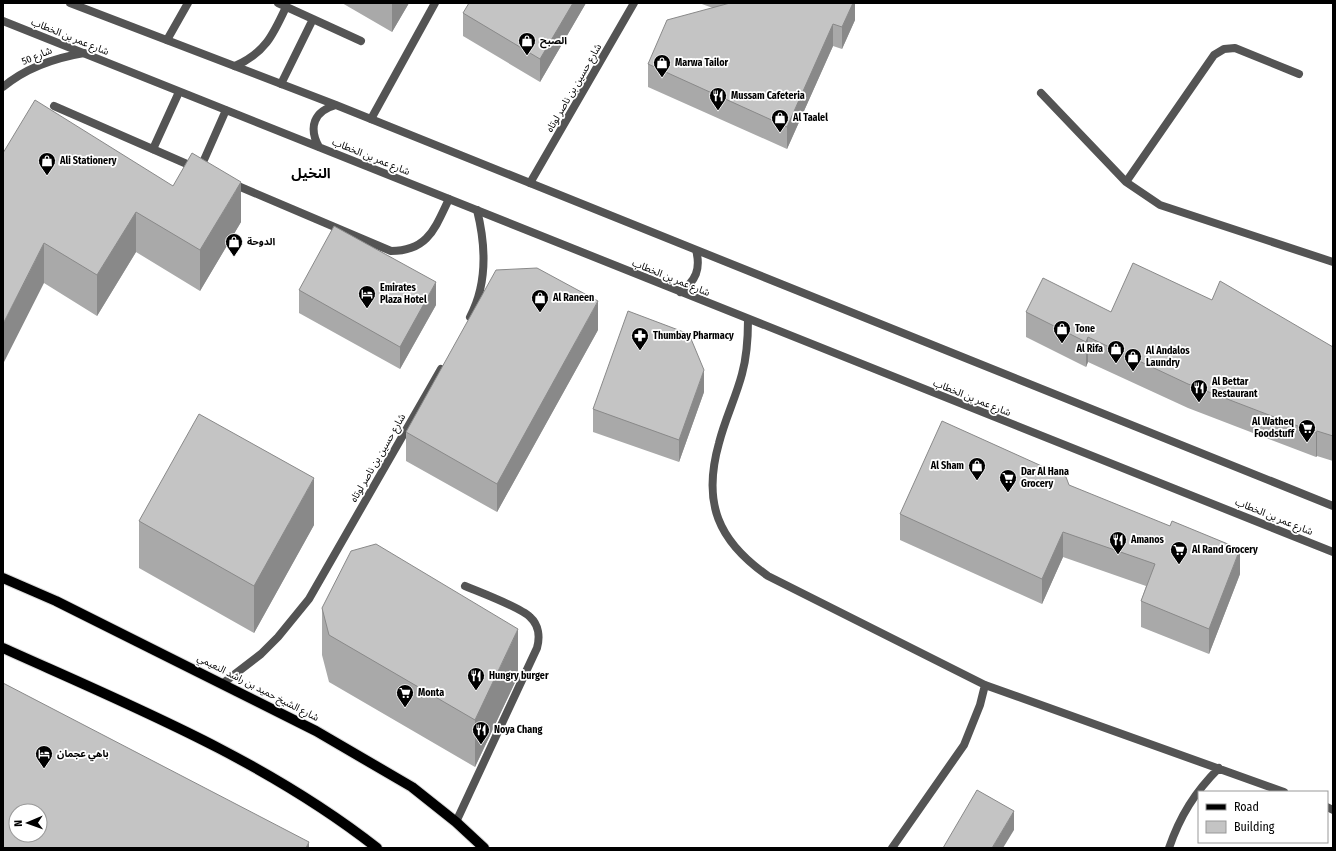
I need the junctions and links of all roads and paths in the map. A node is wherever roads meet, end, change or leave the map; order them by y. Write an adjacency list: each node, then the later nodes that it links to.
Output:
1 (70, 3): 9 (street)
2 (188, 3): 9 (street)
3 (278, 3): 6 (street)
4 (435, 3): 21 (street)
5 (634, 3): 26 (street, شارع حسين بن ناصر لوتاه)
6 (286, 7): 7 (street); 12 (street)
7 (313, 19): 10 (street); 14 (street)
8 (3, 21): 11 (street, شارع عمر بن الخطاب)
9 (167, 40): 12 (street)
10 (361, 41)
11 (84, 53): 15 (street, شارع 50); 16 (street, شارع عمر بن الخطاب)
12 (235, 66): 14 (street)
13 (1299, 74): 25 (street)
14 (280, 84): 18 (street)
15 (3, 87)
16 (179, 92): 20 (street, شارع عمر بن الخطاب); 23 (street)
17 (1041, 93): 25 (street)
18 (336, 105): 21 (street); 22 (street)
19 (54, 106): 23 (street)
20 (226, 110): 22 (street, شارع عمر بن الخطاب); 23 (street)
21 (371, 119): 26 (street)
22 (319, 147): 27 (street, شارع عمر بن الخطاب)
23 (153, 149)
24 (222, 178): 27 (street)
25 (1126, 182): 30 (street)
26 (530, 183): 29 (street)
27 (449, 199): 28 (street, شارع عمر بن الخطاب)
28 (477, 210): 31 (street, شارع عمر بن الخطاب); 33 (street)
29 (696, 250): 31 (street); 35 (street)
30 (1333, 262)
31 (680, 292): 32 (street, شارع عمر بن الخطاب)
32 (748, 320): 36 (street, شارع عمر بن الخطاب); 41 (street)
33 (466, 324)
34 (444, 364): 40 (street, شارع حسين بن ناصر لوتاه)
35 (1333, 506)
36 (1333, 552)
37 (3, 578): 40 (main road, شارع الشيخ حميد بن راشد النعيمي)
38 (464, 586): 46 (street)
39 (3, 648): 47 (main road)
40 (222, 684): 46 (main road, شارع الشيخ حميد بن راشد النعيمي)
41 (985, 685): 42 (street); 49 (street)
42 (1219, 768): 43 (street); 44 (street)
43 (1199, 791)
44 (1281, 791)
45 (1198, 792): 50 (street)
46 (456, 822): 48 (main road, شارع الشيخ حميد بن راشد النعيمي)
47 (377, 848)
48 (484, 848)
49 (892, 848)
50 (1169, 848)

